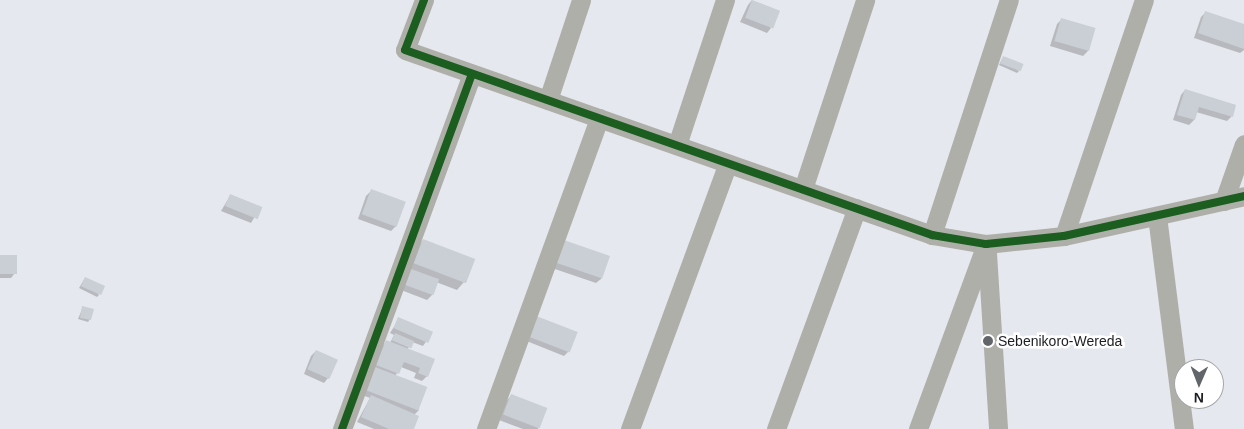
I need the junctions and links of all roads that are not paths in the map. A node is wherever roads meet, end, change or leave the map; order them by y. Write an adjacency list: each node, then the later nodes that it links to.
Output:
1 (424, 0): 7 (street)
2 (581, 0): 8 (street)
3 (725, 0): 11 (street)
4 (865, 0): 13 (street)
5 (1009, 0): 18 (street)
6 (1144, 0): 19 (street)
7 (472, 74): 8 (street); 21 (street)
8 (548, 100): 9 (street)
9 (599, 118): 11 (street); 22 (street)
10 (1244, 144): 15 (street)
11 (677, 145): 12 (street)
12 (728, 163): 13 (street); 23 (street)
13 (803, 189): 16 (street)
14 (1244, 196): 15 (street)
15 (1224, 201): 17 (street)
16 (857, 208): 18 (street); 24 (street)
17 (1158, 216): 19 (street); 27 (street)
18 (932, 235): 20 (street)
19 (1064, 236): 20 (street)
20 (986, 244): 25 (street); 26 (street)
21 (342, 429)
22 (486, 429)
23 (630, 429)
24 (776, 429)
25 (918, 429)
26 (998, 429)
27 (1184, 429)

